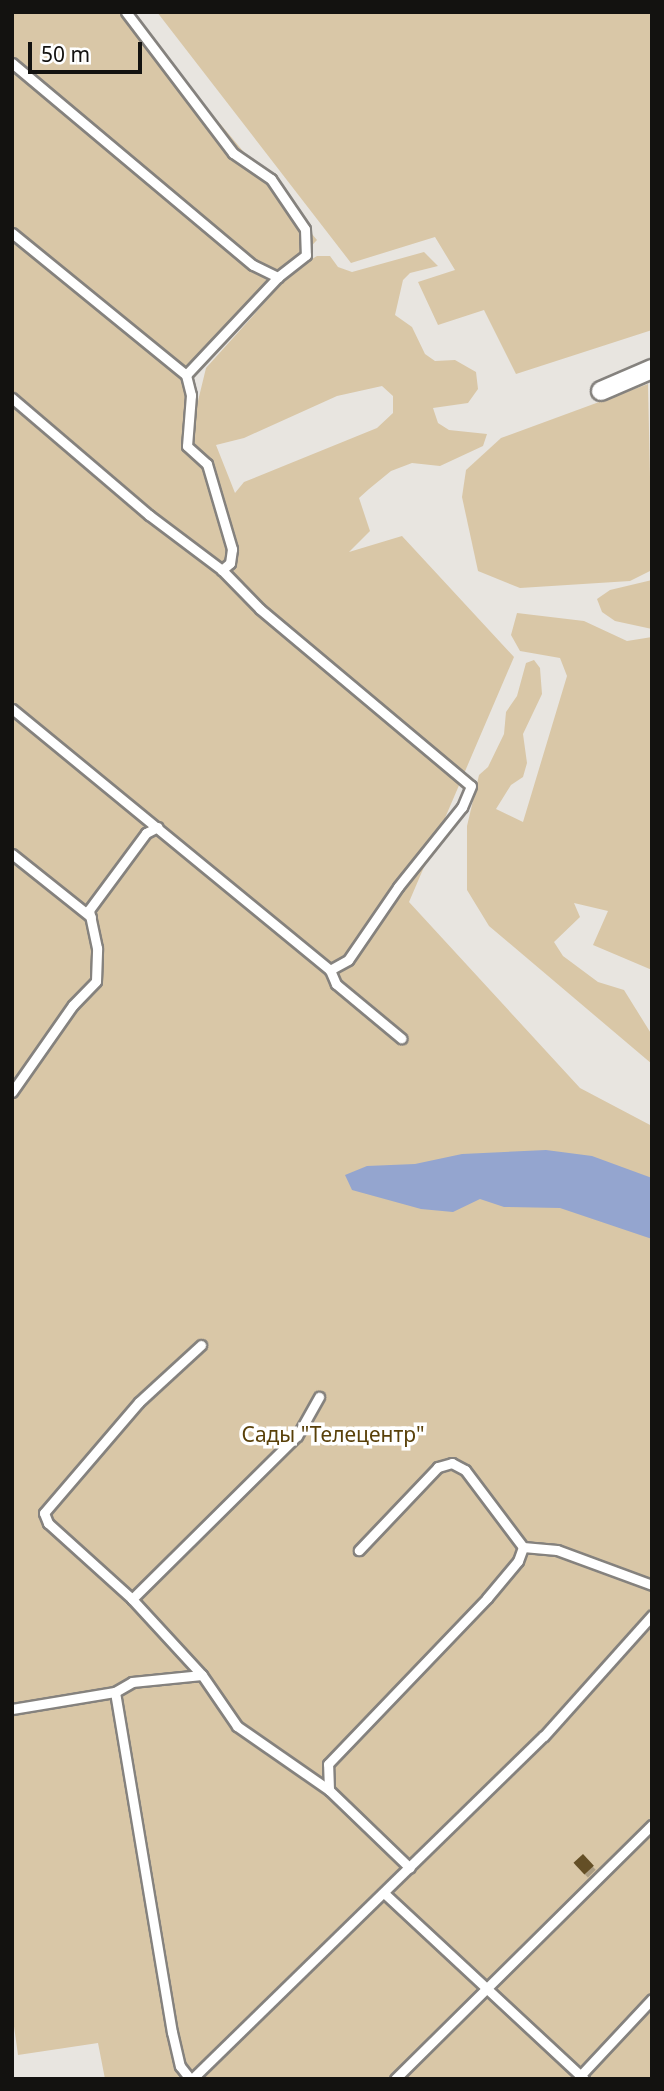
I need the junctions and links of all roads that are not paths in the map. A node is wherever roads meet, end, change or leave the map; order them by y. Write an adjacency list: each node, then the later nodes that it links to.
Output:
1 (126, 12): 4 (lane)
2 (12, 64): 4 (lane)
3 (12, 233): 6 (lane)
4 (278, 277): 6 (lane)
5 (652, 369): 7 (street)
6 (186, 376): 9 (lane)
7 (601, 391)
8 (12, 398): 9 (lane)
9 (222, 570): 14 (lane)
10 (12, 709): 11 (lane)
11 (158, 827): 13 (lane); 14 (lane)
12 (12, 854): 13 (lane)
13 (91, 917): 16 (lane)
14 (330, 970): 15 (lane)
15 (401, 1038)
16 (12, 1093)
17 (201, 1345): 22 (lane)
18 (319, 1397): 22 (lane)
19 (523, 1547): 20 (lane); 21 (lane); 27 (lane)
20 (359, 1550)
21 (652, 1585)
22 (132, 1599): 24 (lane)
23 (652, 1615): 29 (lane)
24 (202, 1675): 25 (lane); 27 (lane)
25 (115, 1692): 26 (lane); 34 (lane)
26 (12, 1709)
27 (329, 1790): 29 (lane)
28 (652, 1825): 31 (lane)
29 (410, 1867): 30 (lane)
30 (384, 1893): 31 (lane); 34 (lane)
31 (488, 1991): 33 (lane); 35 (lane)
32 (652, 1999): 33 (lane)
33 (581, 2078)
34 (191, 2079)
35 (395, 2079)

